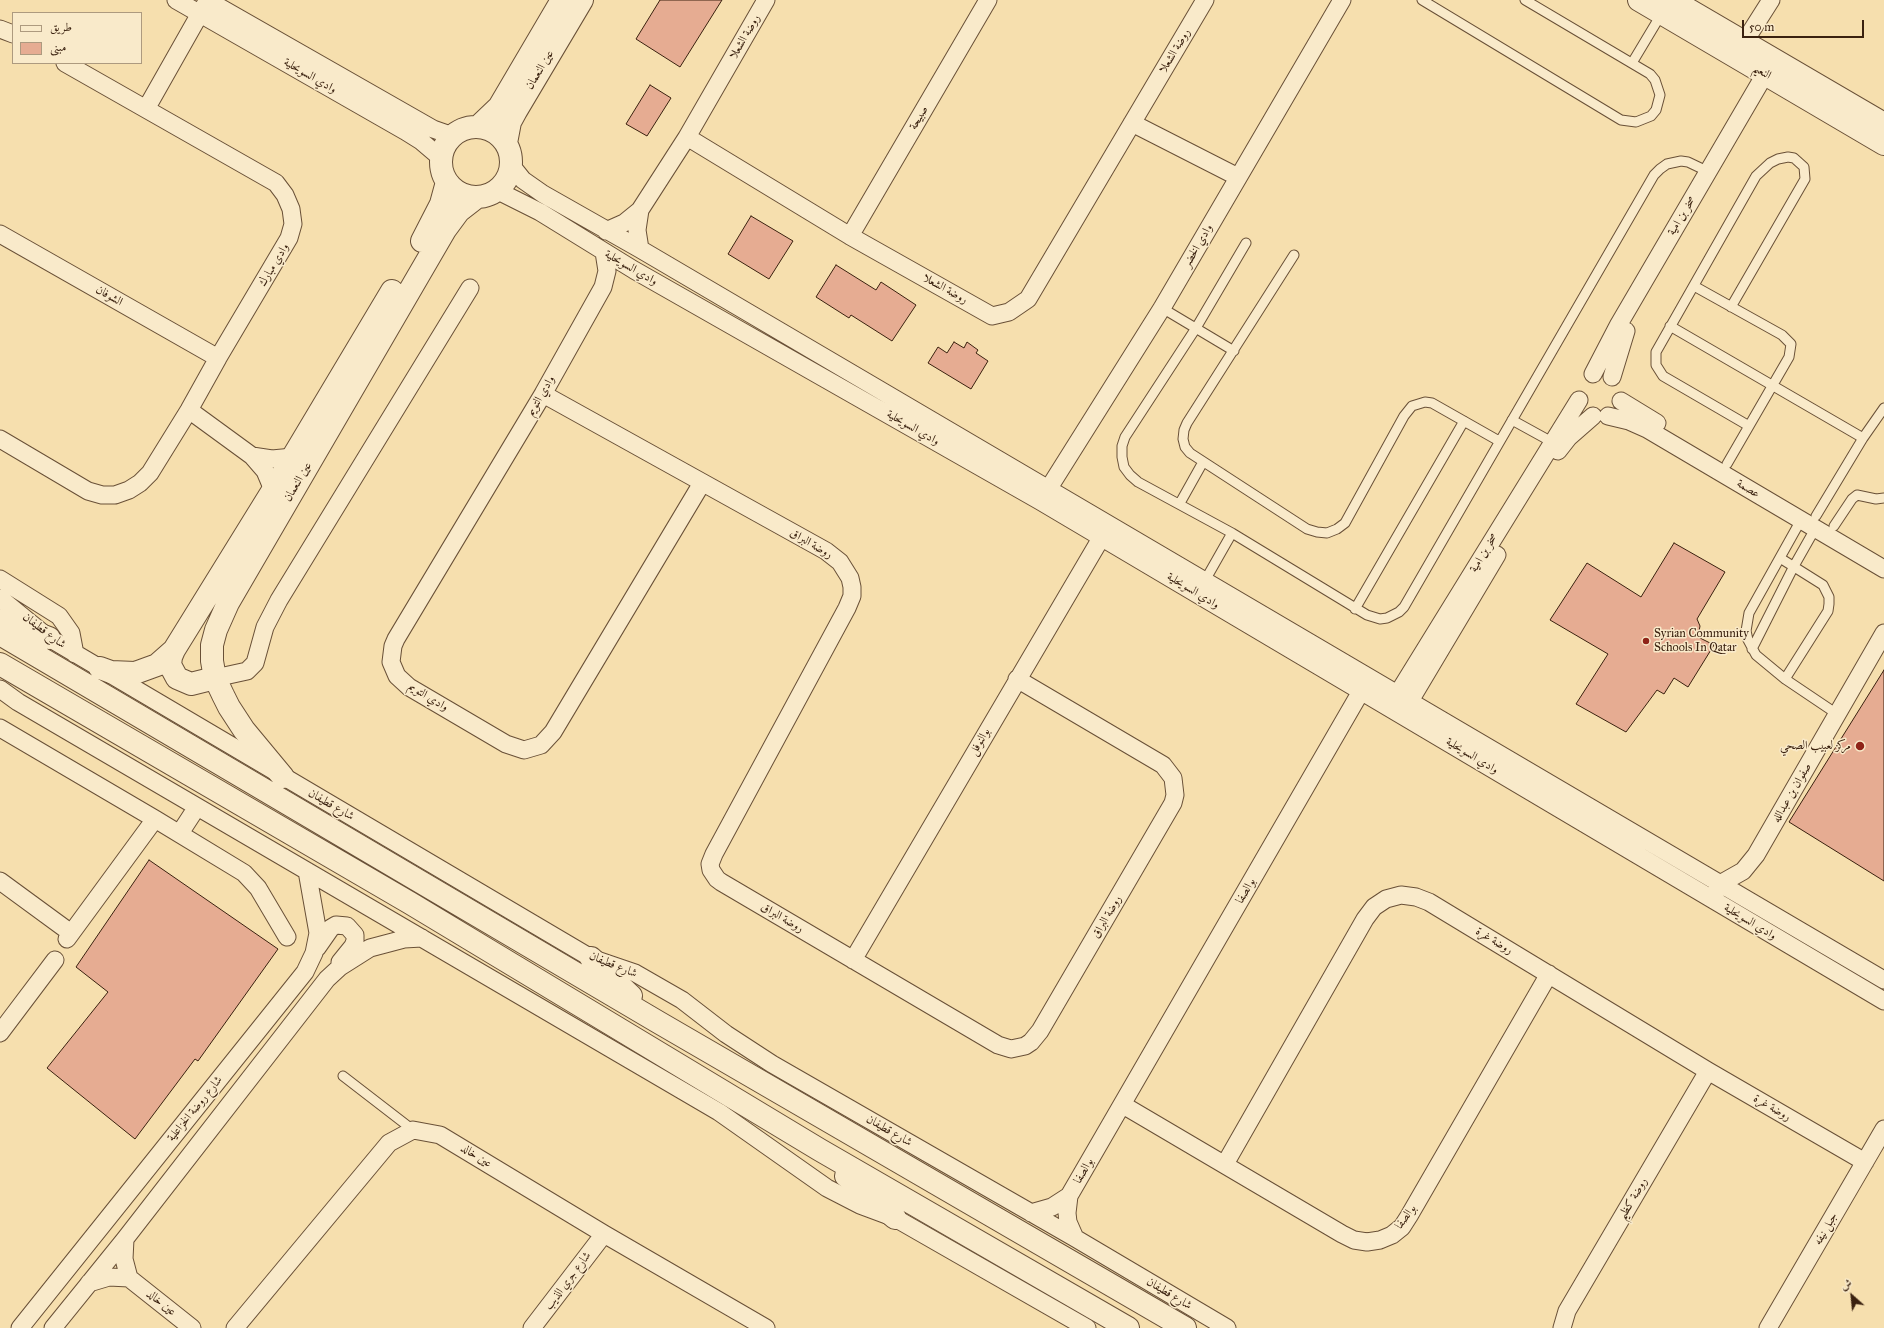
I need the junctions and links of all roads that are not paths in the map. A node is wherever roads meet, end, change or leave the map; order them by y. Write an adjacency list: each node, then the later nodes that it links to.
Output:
1 (176, 0): 12 (street, وادي السويحلية)
2 (562, 0): 23 (street, عين النعمان)
3 (582, 0): 26 (street, عين النعمان)
4 (766, 0): 25 (street, روضة الشعلا)
5 (988, 0): 37 (street, صبيحة)
6 (1205, 0): 21 (street, روضة الشعلا)
7 (1342, 0): 31 (street, وادي الخضر)
8 (1422, 0): 17 (lane)
9 (1525, 0): 17 (lane)
10 (1639, 0): 13 (street, النعيم)
11 (1771, 0): 16 (street)
12 (205, 5): 20 (street); 24 (street, وادي السويحلية); 28 (street, وادي السويحلية)
13 (1667, 6): 16 (street, النعيم); 17 (lane)
14 (0, 29): 15 (street)
15 (12, 34)
16 (1740, 49): 19 (street, النعيم)
17 (1632, 63)
18 (67, 64): 20 (street, وادي مبارك)
19 (1774, 69): 22 (street, النعيم); 27 (street, النعيم); 30 (street, صخر بن امية); 53 (street, صخر بن امية)
20 (146, 109): 51 (street, وادي مبارك)
21 (1132, 123): 31 (street); 37 (street, روضة الشعلا)
22 (1884, 124)
23 (478, 127): 24 (street); 26 (street)
24 (452, 136): 28 (street)
25 (687, 137): 34 (street, روضة الشعلا); 37 (street, روضة الشعلا)
26 (506, 143): 29 (street)
27 (1884, 144)
28 (441, 158): 32 (street)
29 (511, 166): 33 (street); 35 (street, وادي السويحلية)
30 (1708, 172): 52 (street, صخر بن امية); 61 (lane)
31 (1238, 177): 47 (street, وادي الخضر)
32 (447, 182): 33 (street); 69 (street, عين النعمان)
33 (487, 193): 40 (street, وادي السويحلية); 98 (street, عين النعمان)
34 (640, 210): 35 (street, روضة الشعلا); 39 (street, روضة الشعلا)
35 (606, 231): 39 (street, وادي السويحلية)
36 (0, 234): 51 (street, الشوفان)
37 (850, 236)
38 (1246, 244): 49 (lane)
39 (640, 249): 74 (street, وادي السويحلية)
40 (604, 252): 42 (street, وادي السويحلية); 44 (street, وادي التويم)
41 (1294, 255): 50 (lane)
42 (634, 270): 44 (street, وادي التويم); 74 (street, وادي السويحلية)
43 (1694, 286): 46 (lane); 46 (lane); 48 (lane)
44 (603, 287): 55 (street, وادي التويم)
45 (470, 288): 98 (street)
46 (1731, 307): 54 (lane)
47 (1162, 308): 49 (lane); 74 (street, وادي الخضر)
48 (1670, 326): 54 (lane); 63 (lane)
49 (1196, 328): 50 (lane); 76 (lane)
50 (1234, 351): 70 (lane)
51 (218, 358): 59 (street, وادي مبارك)
52 (1593, 374): 53 (street); 56 (street)
53 (1612, 377): 57 (street)
54 (1772, 386): 63 (lane); 64 (lane)
55 (542, 394): 72 (street, روضة البراق); 72 (street, وادي التويم)
56 (1579, 400): 60 (street); 67 (street, صخر بن امية)
57 (1622, 401): 60 (street); 71 (street, عصمة)
58 (1884, 408): 64 (lane)
59 (190, 410): 65 (street, وادي مبارك); 68 (street)
60 (1600, 416): 77 (street, عصمة); 103 (street, صخر بن امية)
61 (1512, 420): 66 (lane); 67 (lane)
62 (1464, 421): 66 (lane); 70 (lane); 88 (lane)
63 (1749, 426): 71 (lane)
64 (1863, 438): 77 (lane)
65 (0, 439)
66 (1499, 441): 88 (lane)
67 (1552, 442): 103 (street, صخر بن امية)
68 (252, 456): 69 (street); 73 (street)
69 (293, 457): 73 (street, عين النعمان)
70 (1203, 462): 76 (lane)
71 (1727, 464): 77 (street, عصمة)
72 (702, 483): 119 (street, روضة البراق)
73 (274, 490): 94 (street, عين النعمان)
74 (1044, 495): 79 (street, وادي السويحلية)
75 (1884, 498): 78 (lane)
76 (1180, 503): 80 (lane)
77 (1811, 522): 78 (street, عصمة); 82 (lane); 83 (lane); 84 (street, عصمة)
78 (1834, 526): 81 (street, عصمة)
79 (1106, 531): 86 (street, وادي السويحلية); 99 (street, بوالنوفل)
80 (1232, 533): 86 (lane); 88 (lane)
81 (1884, 555)
82 (1780, 558): 83 (lane); 93 (lane)
83 (1794, 566): 93 (lane); 100 (lane)
84 (1884, 569)
85 (0, 579): 95 (street)
86 (1201, 587): 101 (street, وادي السويحلية)
87 (0, 598): 92 (street, شارع قطيفان)
88 (1356, 609)
89 (0, 620): 92 (street)
90 (1884, 633): 104 (street, صفوان بن عبدالله)
91 (0, 634): 124 (street, شارع قطيفان)
92 (49, 638): 95 (street, شارع قطيفان)
93 (1752, 649): 100 (lane)
94 (174, 650): 97 (street, عين النعمان); 98 (street)
95 (75, 654): 97 (street, شارع قطيفان)
96 (0, 664): 131 (street)
97 (100, 668): 106 (street, شارع قطيفان)
98 (215, 678): 106 (street, عين النعمان)
99 (1017, 679): 119 (street, بوالنوفل); 119 (street, روضة البراق)
100 (1785, 679): 104 (lane)
101 (1366, 684): 103 (street, وادي السويحلية); 128 (street, بوالصفا)
102 (0, 689): 107 (street)
103 (1400, 704): 112 (street, وادي السويحلية); 113 (street, وادي السويحلية)
104 (1837, 714): 112 (street, صفوان بن عبدالله)
105 (0, 728): 108 (street)
106 (283, 777): 117 (street, شارع قطيفان)
107 (197, 807): 109 (street); 110 (street)
108 (155, 818): 109 (street); 111 (street)
109 (180, 833): 114 (street)
110 (307, 871): 115 (street); 116 (street, شارع روضة الخزاعلية)
111 (0, 881)
112 (1720, 884): 113 (street, صفوان بن عبدالله); 122 (street, وادي السويحلية)
113 (1711, 899): 123 (street, وادي السويحلية)
114 (287, 936)
115 (422, 938): 121 (street, شارع روضة الخزاعلية); 136 (street)
116 (314, 953): 121 (street); 142 (street, شارع روضة الخزاعلية)
117 (591, 958): 124 (street); 135 (street, شارع قطيفان)
118 (55, 960): 125 (street)
119 (853, 960)
120 (1550, 974): 126 (street, روضة غرة); 133 (street, بوالصفا); 133 (street, روضة غرة)
121 (327, 979): 139 (street, شارع روضة الخزاعلية)
122 (1884, 980)
123 (1884, 1001)
124 (658, 1022): 150 (street, شارع قطيفان)
125 (0, 1033)
126 (1708, 1071): 132 (street, روضة غرة); 152 (street, روضة كظيم)
127 (343, 1076): 130 (lane)
128 (1123, 1105): 133 (street, بوالصفا); 134 (street, بوالصفا)
129 (1884, 1129): 132 (street, جبل نيفه)
130 (413, 1130): 137 (street, عين خالد); 145 (street)
131 (820, 1150): 136 (street); 149 (street)
132 (1865, 1162): 153 (street, جبل نيفه)
133 (1225, 1164)
134 (1070, 1196): 135 (street, بوالصفا); 138 (street, بوالصفا)
135 (1031, 1213): 138 (street, شارع قطيفان)
136 (895, 1218): 148 (street)
137 (604, 1234): 146 (street, شارع جري الذيب); 147 (street, عين خالد)
138 (1075, 1238): 151 (street, شارع قطيفان)
139 (125, 1240): 140 (street); 141 (street, شارع روضة الخزاعلية)
140 (129, 1278): 141 (street); 144 (street, عين خالد)
141 (89, 1283): 143 (street, شارع روضة الخزاعلية)
142 (20, 1328)
143 (53, 1328)
144 (192, 1328)
145 (235, 1328)
146 (532, 1328)
147 (766, 1328)
148 (1087, 1328)
149 (1128, 1328)
150 (1185, 1328)
151 (1227, 1328)
152 (1562, 1328)
153 (1768, 1328)

